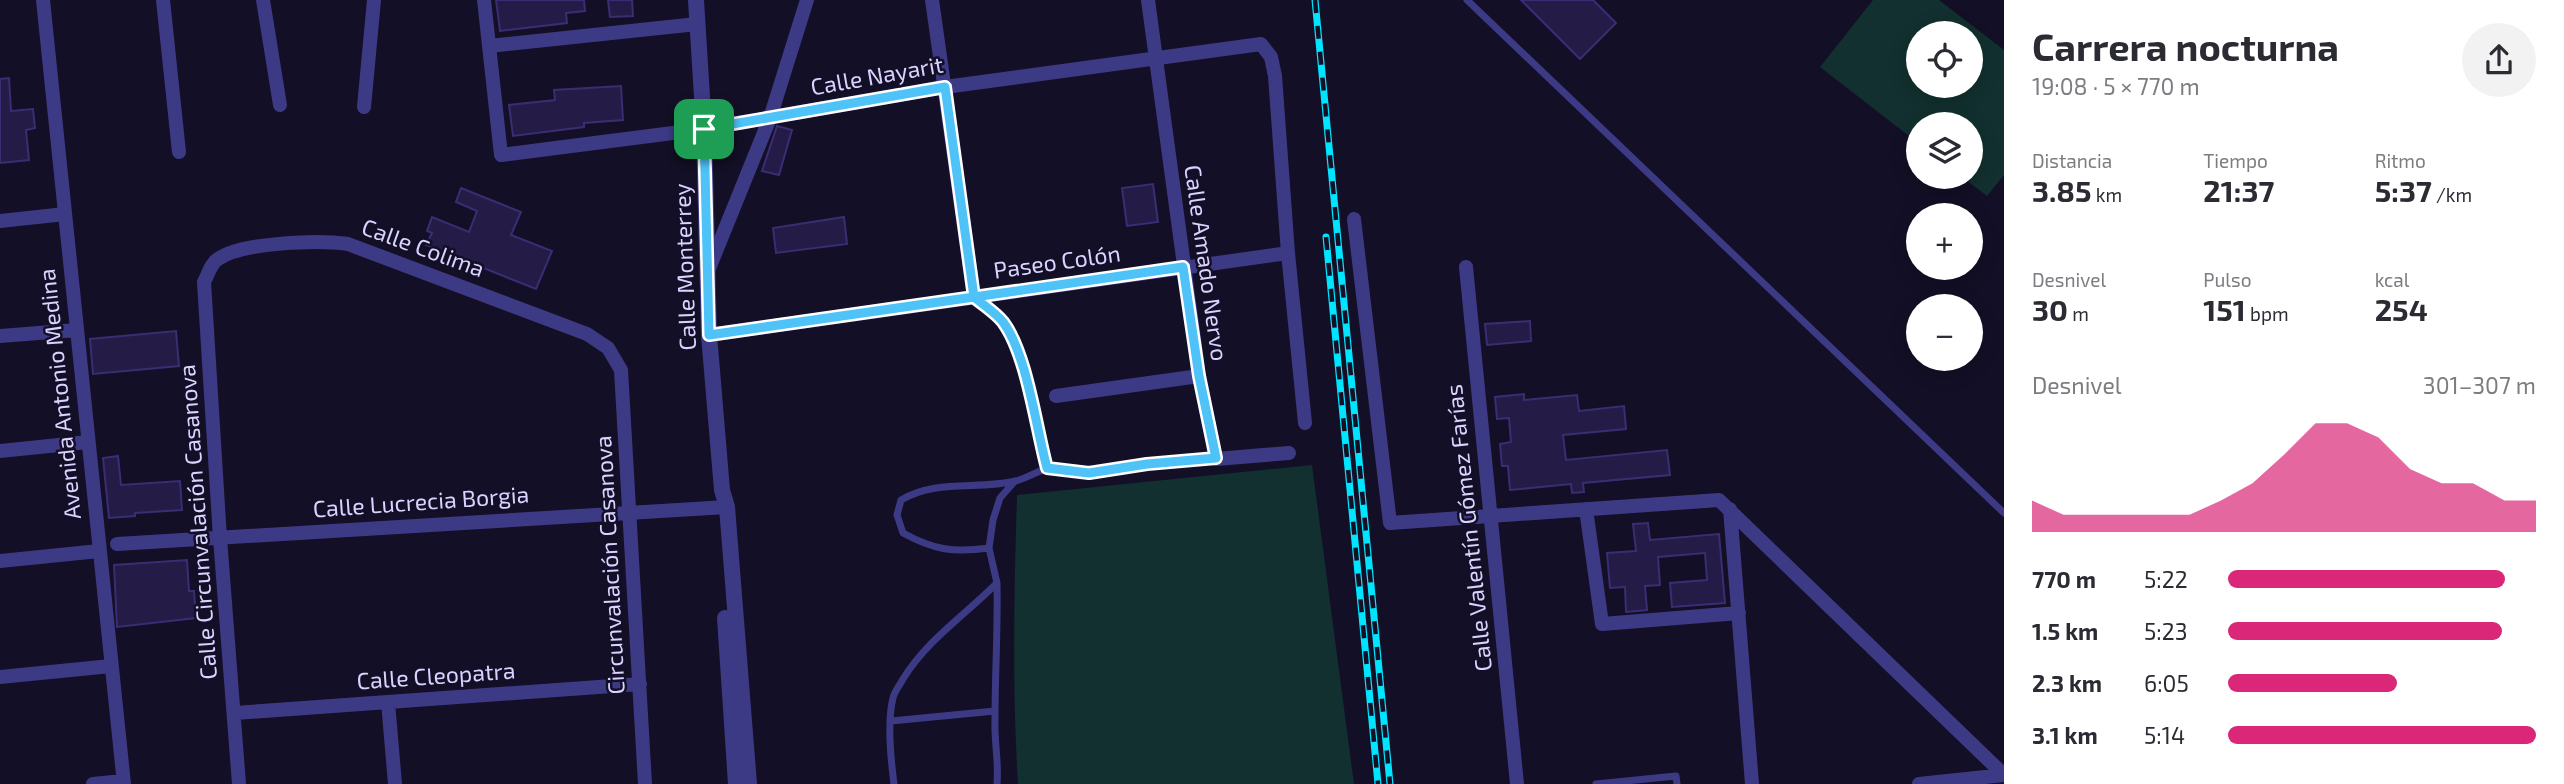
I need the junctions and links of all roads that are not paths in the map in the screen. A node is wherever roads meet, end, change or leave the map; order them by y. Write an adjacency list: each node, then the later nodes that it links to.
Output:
1 (43, 0): 20 (street, Avenida Antonio Medina)
2 (163, 0): 19 (street)
3 (263, 0): 15 (street)
4 (374, 0): 16 (street)
5 (484, 0): 12 (street)
6 (696, 0): 11 (street, Calle Monterrey)
7 (807, 0): 17 (street)
8 (932, 0): 14 (street)
9 (1148, 0): 13 (street, Calle Amado Nervo)
10 (1467, 0): 46 (lane)
11 (697, 24): 12 (street); 18 (street, Calle Monterrey)
12 (489, 46): 18 (street, Calle Nayarit)
13 (1155, 57): 14 (street, Calle Nayarit); 23 (street, Calle Nayarit); 25 (street, Calle Amado Nervo)
14 (945, 87): 17 (street, Calle Nayarit); 28 (street)
15 (280, 105)
16 (364, 107)
17 (770, 118): 18 (street, Calle Nayarit); 27 (street)
18 (704, 129): 27 (street, Calle Monterrey)
19 (179, 152)
20 (65, 214): 22 (street); 29 (street, Avenida Antonio Medina)
21 (1354, 219): 47 (street)
22 (0, 221)
23 (1287, 253): 25 (street, Paseo Colón); 35 (street)
24 (215, 260): 32 (street, Calle Colima); 48 (street, Calle Circunvalación Casanova)
25 (1183, 267): 28 (street, Paseo Colón); 33 (street, Calle Amado Nervo)
26 (1466, 267): 47 (street, Calle Valentín Gómez Farías)
27 (707, 272): 30 (street, Calle Monterrey)
28 (974, 297): 30 (street, Paseo Colón); 40 (lane)
29 (76, 330): 31 (street); 36 (street, Avenida Antonio Medina)
30 (709, 335): 43 (street, Calle Monterrey)
31 (0, 336)
32 (608, 348): 45 (street, Circunvalación Casanova)
33 (1199, 376): 34 (street); 39 (street, Calle Amado Nervo)
34 (1056, 396)
35 (1305, 423)
36 (88, 442): 37 (street); 51 (street, Avenida Antonio Medina)
37 (0, 451)
38 (1289, 453): 39 (street)
39 (1216, 458): 40 (lane)
40 (1047, 468): 41 (lane)
41 (1015, 481): 50 (lane); 50 (lane)
42 (1725, 505): 44 (street); 54 (street); 62 (street)
43 (723, 507): 45 (street, Calle Lucrecia Borgia); 68 (street, Calle Monterrey); 69 (street, Calle Monterrey)
44 (1586, 509): 47 (street); 54 (street)
45 (630, 511): 48 (street, Calle Lucrecia Borgia); 57 (street, Circunvalación Casanova)
46 (2004, 513)
47 (1490, 514): 72 (street, Calle Valentín Gómez Farías)
48 (220, 538): 49 (street, Calle Lucrecia Borgia); 60 (street, Calle Circunvalación Casanova)
49 (117, 544)
50 (989, 548): 53 (lane)
51 (99, 551): 52 (street); 55 (street, Avenida Antonio Medina)
52 (0, 561)
53 (997, 583): 59 (lane); 61 (lane)
54 (1739, 612): 75 (street)
55 (111, 666): 56 (street); 63 (street, Avenida Antonio Medina)
56 (0, 677)
57 (640, 684): 58 (street, Calle Cleopatra); 67 (street, Circunvalación Casanova)
58 (388, 702): 60 (street, Calle Cleopatra); 66 (street)
59 (995, 711): 61 (lane); 71 (lane)
60 (235, 713): 65 (street, Calle Circunvalación Casanova)
61 (891, 721): 70 (lane)
62 (2004, 775): 76 (street)
63 (124, 782): 64 (street)
64 (93, 784)
65 (239, 784)
66 (395, 784)
67 (645, 784)
68 (736, 784)
69 (749, 784)
70 (894, 784)
71 (997, 784)
72 (1517, 784)
73 (1596, 784): 74 (lane)
74 (1677, 784)
75 (1752, 784)
76 (1919, 784)

